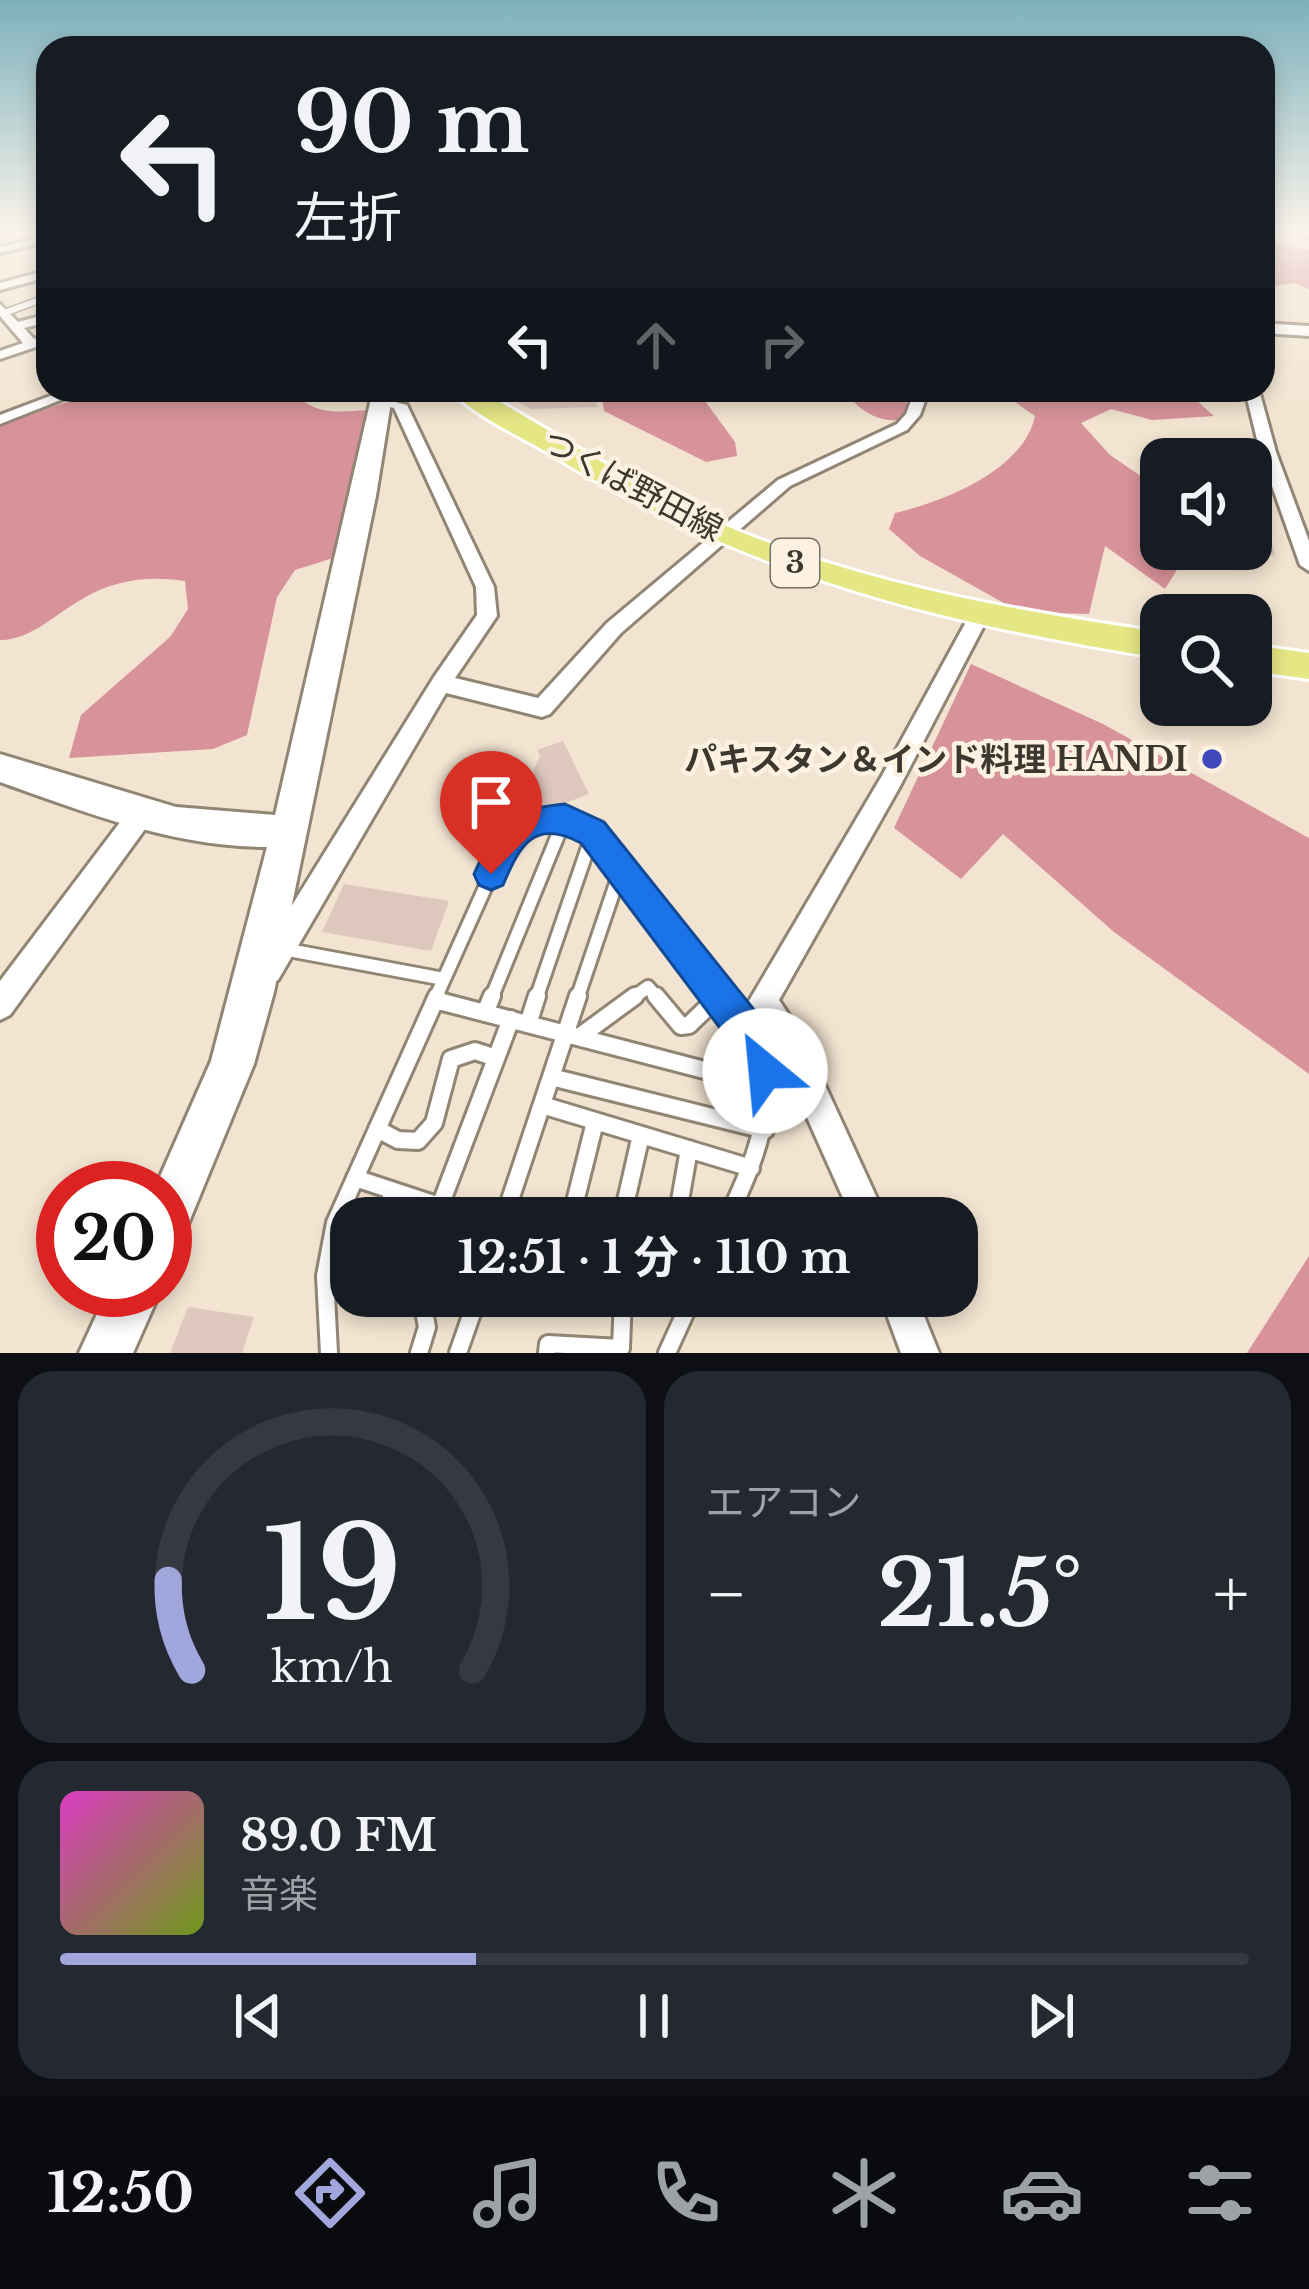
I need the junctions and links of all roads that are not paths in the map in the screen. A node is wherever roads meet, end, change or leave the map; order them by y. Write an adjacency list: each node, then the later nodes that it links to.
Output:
1 (36, 301): 2 (lane)
2 (2, 311): 4 (street)
3 (36, 321): 4 (street)
4 (16, 326): 8 (street)
5 (1275, 329): 6 (street)
6 (1309, 331)
7 (36, 343): 8 (street)
8 (31, 344): 9 (street)
9 (0, 355)
10 (47, 402): 16 (street)
11 (381, 402): 27 (street)
12 (395, 402): 23 (street)
13 (484, 402): 17 (main road, つくば野田線 / 3)
14 (918, 402): 17 (street)
15 (1255, 402): 18 (street)
16 (0, 420)
17 (724, 536): 19 (main road, つくば野田線 / 3); 23 (street)
18 (1309, 565)
19 (979, 616): 20 (main road, つくば野田線 / 3); 60 (street)
20 (1140, 642)
21 (1272, 661): 22 (main road)
22 (1309, 666)
23 (441, 683): 30 (street)
24 (0, 768): 25 (street)
25 (139, 817): 27 (street); 35 (street)
26 (565, 818): 28 (lane); 31 (lane); 36 (lane)
27 (289, 830): 32 (street)
28 (593, 833): 29 (lane); 37 (lane)
29 (621, 868): 33 (lane); 38 (lane)
30 (283, 949): 31 (lane); 32 (street)
31 (444, 979): 34 (lane)
32 (253, 992): 48 (street)
33 (720, 995): 38 (lane); 41 (lane)
34 (435, 1000): 36 (lane); 44 (lane)
35 (0, 1005)
36 (485, 1013): 37 (lane)
37 (519, 1022): 38 (lane); 39 (lane)
38 (572, 1035): 40 (lane); 41 (lane)
39 (496, 1058): 44 (lane); 54 (lane)
40 (551, 1077): 42 (lane); 45 (lane)
41 (766, 1086): 45 (lane)
42 (542, 1105): 43 (lane); 55 (lane)
43 (596, 1121): 46 (lane); 56 (lane)
44 (377, 1129): 50 (lane)
45 (765, 1130): 49 (lane)
46 (641, 1135): 47 (lane); 57 (lane)
47 (689, 1149): 49 (lane); 58 (lane)
48 (191, 1161)
49 (751, 1168): 59 (lane)
50 (355, 1178): 51 (lane); 68 (lane)
51 (394, 1191): 52 (lane); 53 (lane)
52 (391, 1197)
53 (412, 1197)
54 (443, 1197)
55 (511, 1197)
56 (577, 1197)
57 (627, 1197)
58 (680, 1197)
59 (738, 1197)
60 (859, 1197)
61 (123, 1317): 67 (street)
62 (425, 1317): 69 (lane)
63 (471, 1317): 70 (lane)
64 (622, 1317): 71 (lane)
65 (683, 1317): 72 (lane)
66 (906, 1317): 73 (street)
67 (106, 1353)
68 (328, 1353)
69 (419, 1353)
70 (458, 1353)
71 (547, 1353)
72 (667, 1353)
73 (920, 1353)

